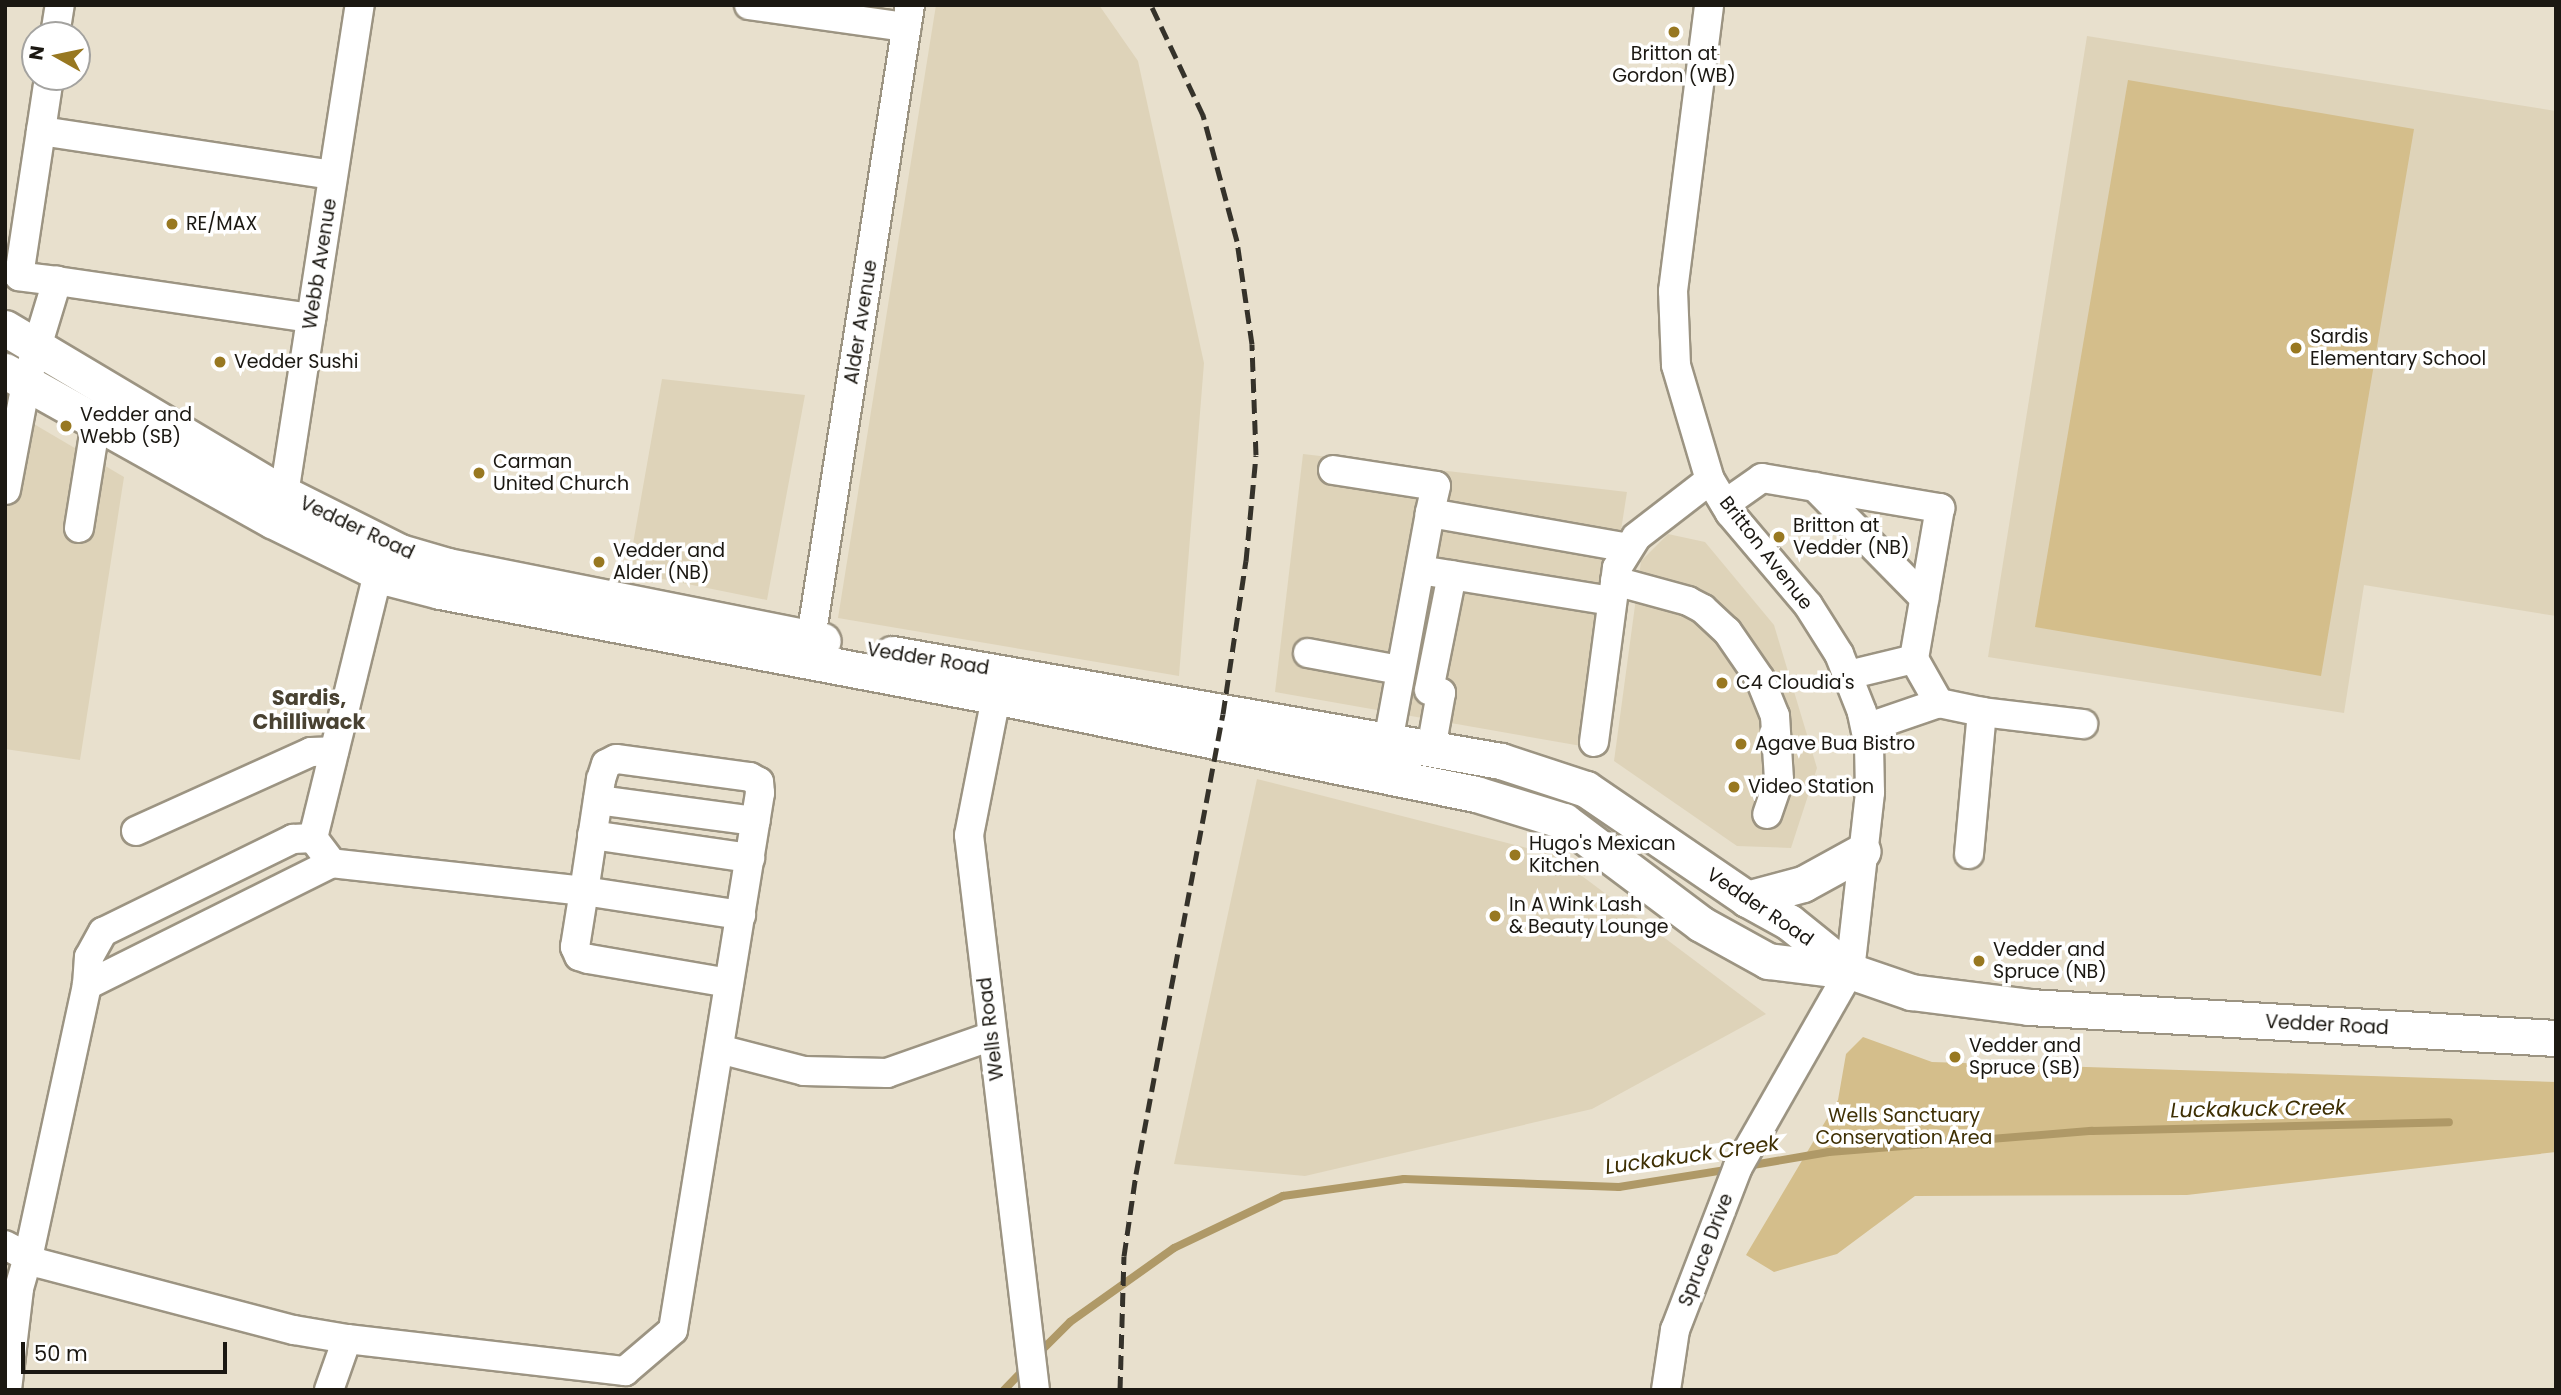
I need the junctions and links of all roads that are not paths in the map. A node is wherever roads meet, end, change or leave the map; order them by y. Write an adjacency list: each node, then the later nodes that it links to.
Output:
1 (360, 5): 7 (street, Webb Avenue)
2 (749, 5): 4 (street)
3 (1709, 5): 15 (street, Britton Avenue)
4 (908, 16): 28 (street, Alder Avenue)
5 (47, 91): 6 (street)
6 (41, 131): 7 (street); 8 (street)
7 (333, 175): 9 (street, Webb Avenue)
8 (57, 281): 9 (street); 11 (street)
9 (311, 318): 19 (street, Webb Avenue)
10 (5, 328): 11 (main road, Vedder Road)
11 (39, 346): 12 (street); 19 (main road, Vedder Road)
12 (16, 377): 13 (main road, Vedder Road); 17 (street)
13 (96, 422): 19 (main road, Vedder Road); 21 (street)
14 (1333, 470): 20 (street)
15 (1710, 480): 18 (street, Britton Avenue); 22 (street)
16 (1815, 487): 18 (street); 27 (street); 27 (street)
17 (6, 490)
18 (1725, 504): 32 (street, Britton Avenue)
19 (278, 507): 23 (main road, Vedder Road)
20 (1430, 513): 22 (street); 24 (street)
21 (79, 528)
22 (1628, 548): 26 (street)
23 (381, 558): 28 (main road, Vedder Road); 33 (main road, Vedder Road); 41 (street)
24 (1420, 570): 25 (street); 31 (street)
25 (1452, 575): 26 (street); 40 (street)
26 (1614, 591): 39 (street); 43 (street)
27 (1924, 598): 30 (street)
28 (811, 638): 33 (main road, Vedder Road)
29 (1308, 653): 31 (street)
30 (1914, 659): 32 (street); 34 (street)
31 (1401, 670): 38 (street)
32 (1848, 675): 37 (street, Britton Avenue)
33 (998, 684): 38 (main road, Vedder Road); 55 (main road, Vedder Road); 58 (street, Wells Road)
34 (1938, 702): 35 (street); 37 (street)
35 (1982, 712): 36 (street); 49 (street)
36 (2083, 724)
37 (1866, 728): 48 (street, Britton Avenue)
38 (1388, 742): 40 (main road, Vedder Road)
39 (1594, 742)
40 (1431, 749): 53 (main road, Vedder Road)
41 (334, 751): 45 (street); 47 (street)
42 (598, 800): 44 (street); 44 (street); 46 (street)
43 (1767, 814)
44 (756, 821): 50 (street)
45 (136, 831)
46 (592, 835): 50 (street); 52 (street)
47 (313, 838): 51 (street); 57 (street)
48 (1863, 851): 53 (main road); 55 (street, Britton Avenue)
49 (1969, 854)
50 (750, 858): 54 (street)
51 (332, 863): 52 (street); 57 (street)
52 (584, 891): 54 (street); 56 (street)
53 (1747, 900): 55 (main road, Vedder Road)
54 (741, 915): 56 (street)
55 (1850, 971): 59 (main road, Vedder Road); 66 (street, Spruce Drive)
56 (729, 983): 60 (street)
57 (87, 985): 61 (street)
58 (992, 1036): 60 (street); 65 (street, Wells Road)
59 (2556, 1038)
60 (719, 1049): 62 (street)
61 (17, 1251): 62 (street); 63 (street)
62 (347, 1339): 64 (street)
63 (7, 1390)
64 (329, 1390)
65 (1035, 1390)
66 (1666, 1390)

